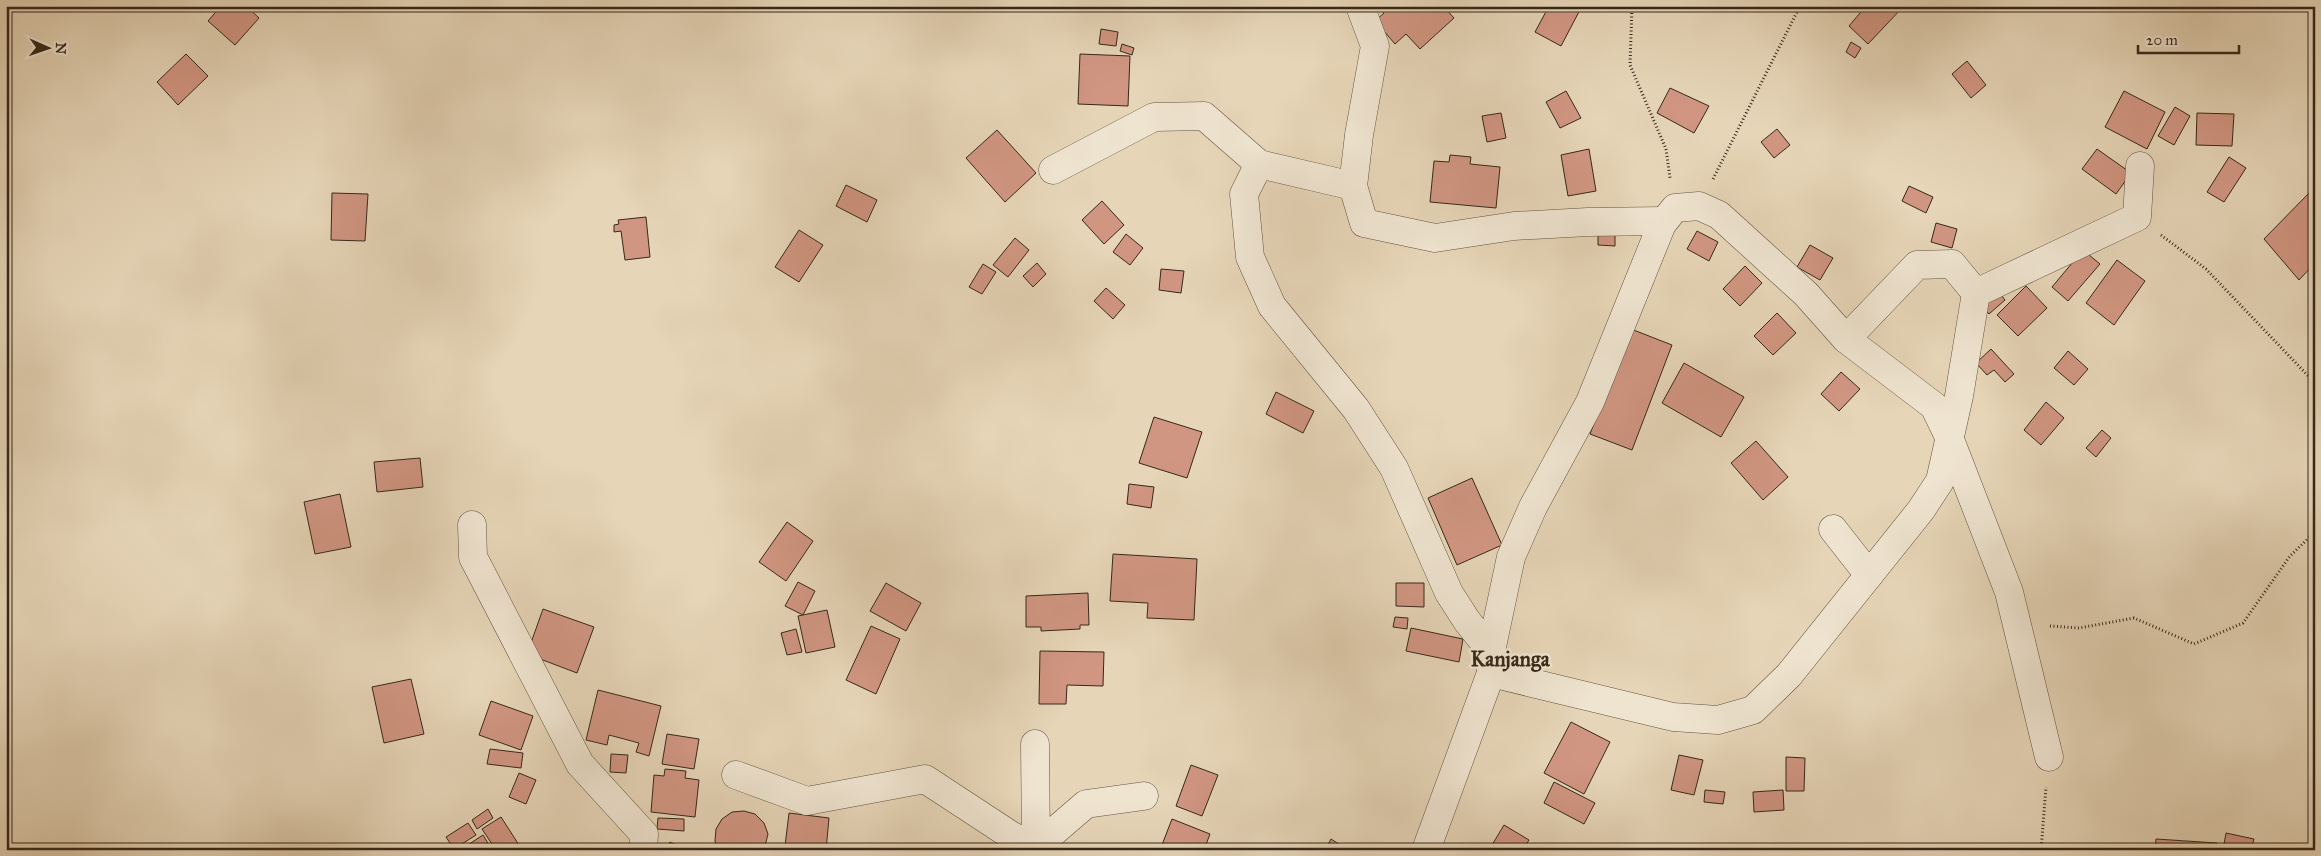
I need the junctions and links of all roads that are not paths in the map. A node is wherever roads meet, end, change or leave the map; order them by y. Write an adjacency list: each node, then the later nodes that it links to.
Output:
1 (1360, 6): 5 (street)
2 (1259, 164): 4 (street); 5 (street); 13 (street)
3 (2140, 166): 7 (street)
4 (1053, 170)
5 (1354, 186): 6 (street)
6 (1679, 212): 8 (street); 13 (street)
7 (1976, 293): 8 (street); 9 (street)
8 (1846, 338): 9 (street)
9 (1949, 437): 12 (street); 15 (street)
10 (472, 525): 19 (street)
11 (1833, 529): 12 (street)
12 (1869, 575): 13 (street)
13 (1491, 662): 20 (street)
14 (1036, 744): 18 (street)
15 (2049, 757)
16 (736, 775): 18 (street)
17 (1144, 796): 18 (street)
18 (1036, 848)
19 (643, 850)
20 (1426, 850)

